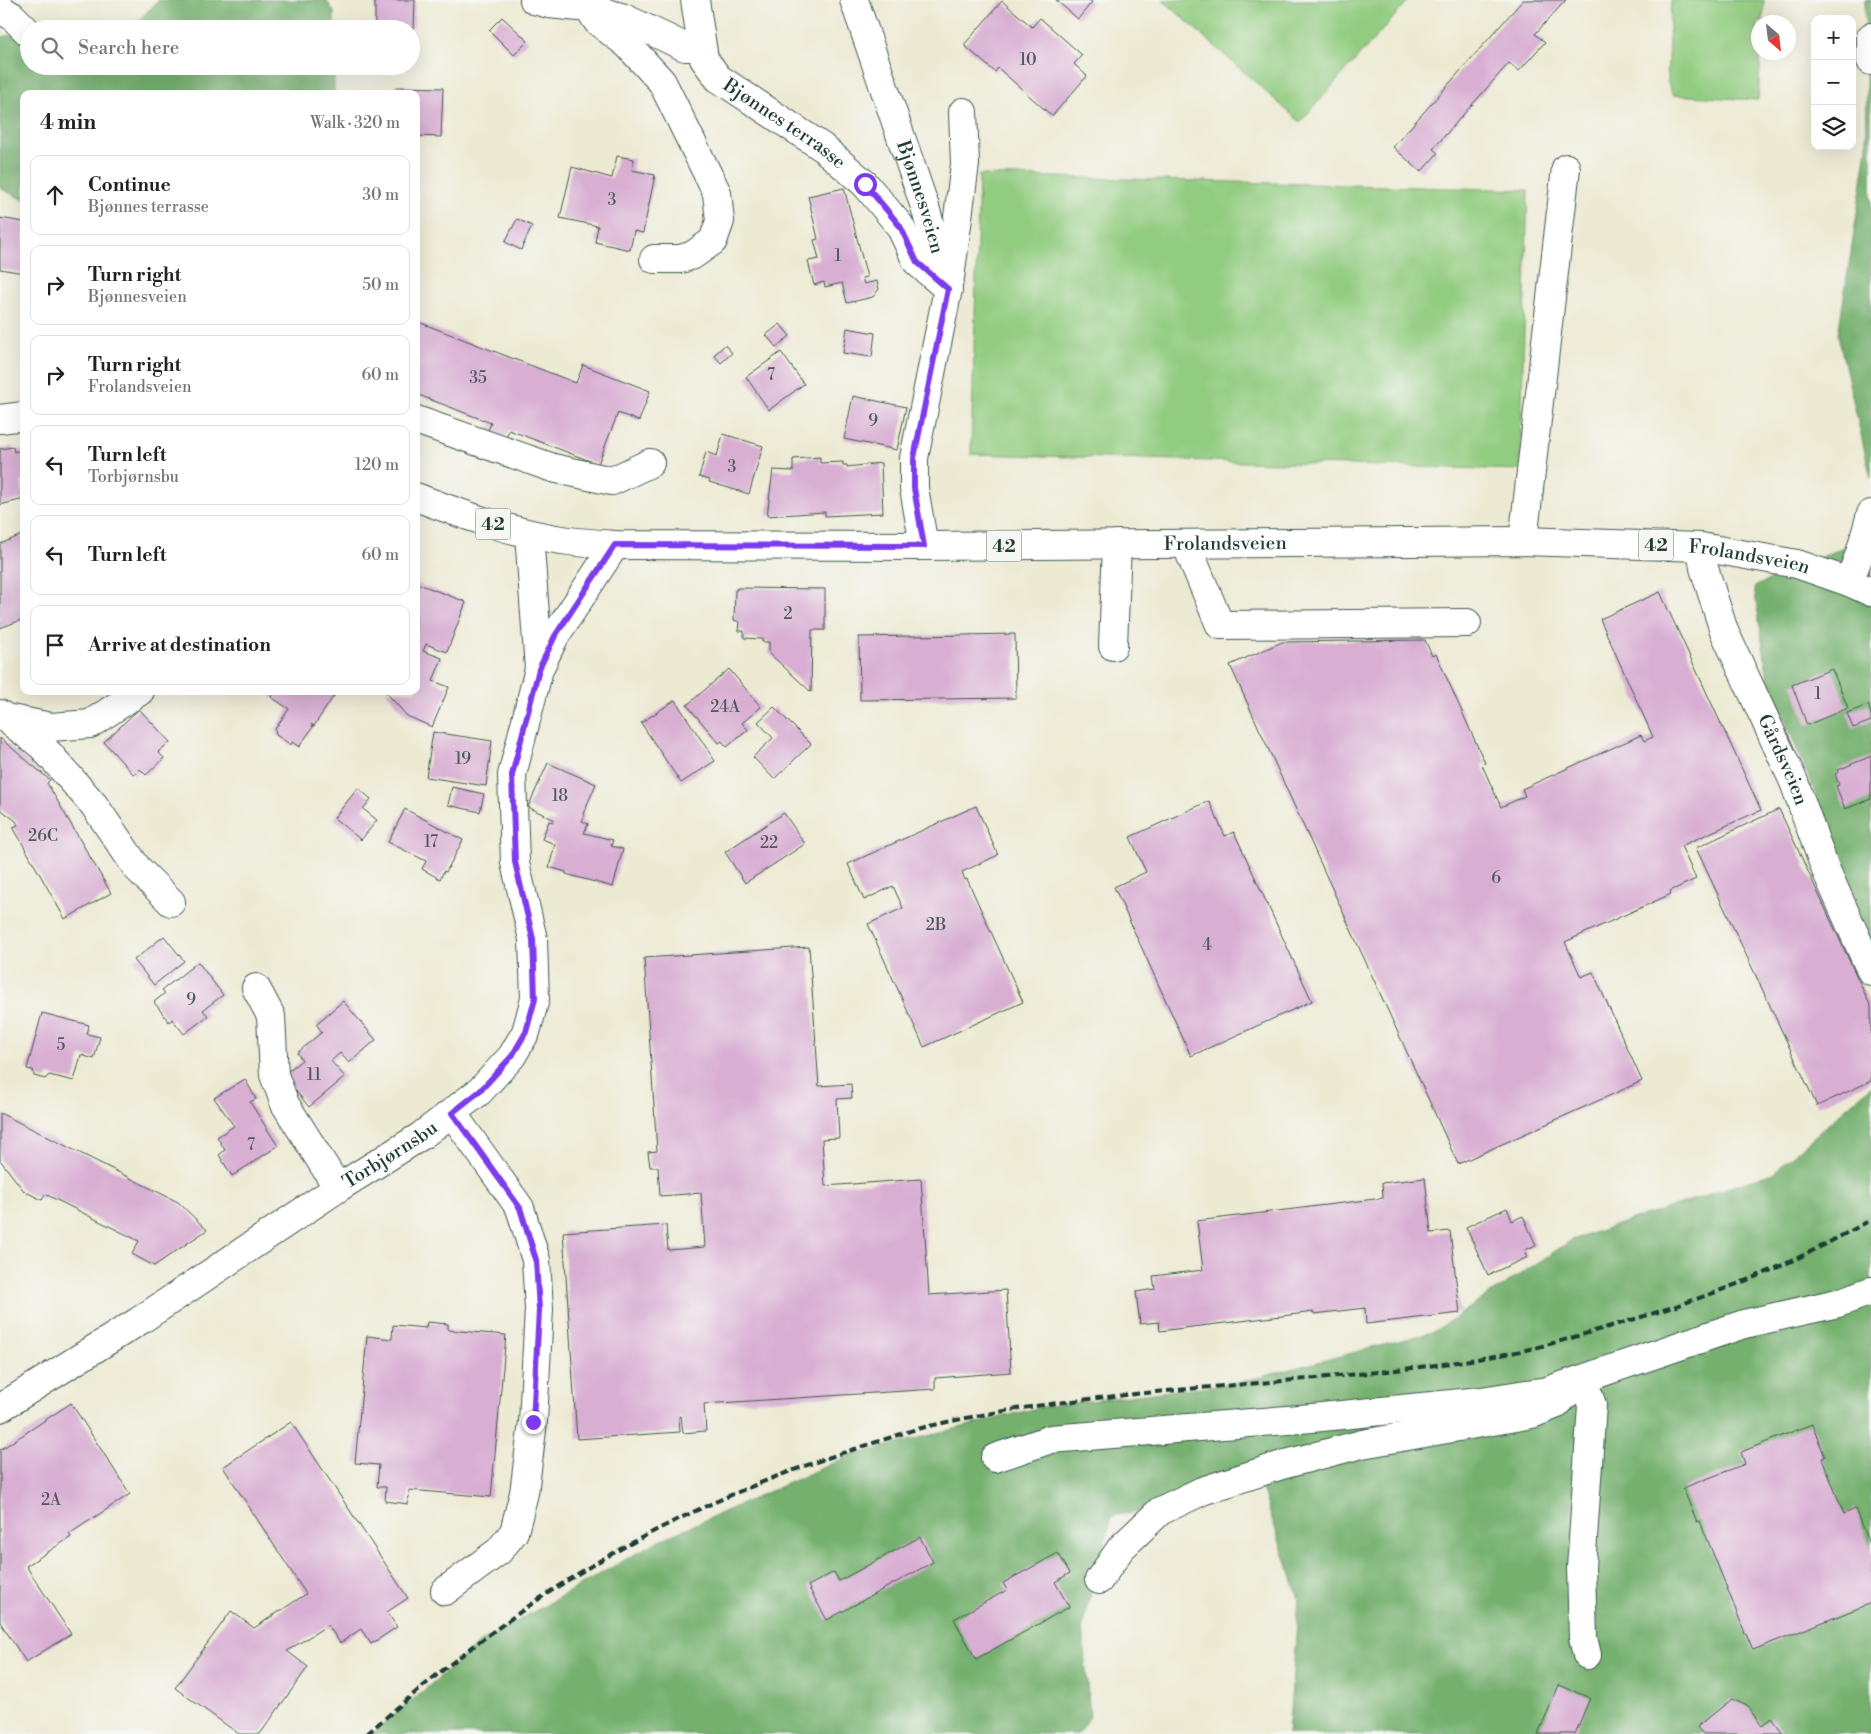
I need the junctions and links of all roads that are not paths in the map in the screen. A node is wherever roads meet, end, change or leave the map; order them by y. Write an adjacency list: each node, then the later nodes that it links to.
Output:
1 (534, 0): 4 (street)
2 (695, 0): 6 (street, Bjønnes terrasse)
3 (854, 0): 11 (street, Bjønnesveien)
4 (589, 8): 6 (street); 10 (street)
5 (1871, 37): 7 (street)
6 (702, 47): 11 (street, Bjønnes terrasse)
7 (1871, 61)
8 (963, 112): 11 (street)
9 (1566, 168): 19 (street)
10 (654, 259)
11 (948, 289): 23 (street, Bjønnesveien)
12 (20, 416): 13 (street)
13 (0, 419)
14 (420, 421): 15 (street)
15 (650, 463)
16 (420, 499): 18 (street, 42)
17 (1871, 514): 25 (street)
18 (530, 534): 22 (street, Frolandsveien / 42); 28 (street, Torbjørnsbu)
19 (1523, 541): 21 (street, Frolandsveien / 42); 24 (street, Frolandsveien / 42)
20 (1117, 544): 21 (street, Frolandsveien / 42); 23 (street, Frolandsveien / 42); 27 (street)
21 (1186, 544): 26 (street)
22 (615, 545): 23 (street, Frolandsveien / 42); 28 (street, Torbjørnsbu)
23 (924, 546)
24 (1701, 546): 25 (street, Frolandsveien / 42); 32 (street, Gårdsveien)
25 (1860, 587)
26 (1467, 623)
27 (1113, 646)
28 (539, 669): 34 (street, Torbjørnsbu)
29 (134, 695): 30 (street)
30 (2, 716): 31 (street)
31 (171, 902)
32 (1871, 971)
33 (256, 988): 35 (street)
34 (452, 1113): 35 (street, Torbjørnsbu); 41 (street)
35 (338, 1188): 38 (street, Torbjørnsbu)
36 (1871, 1291): 37 (street)
37 (1578, 1382): 39 (street); 40 (street); 42 (street)
38 (0, 1408)
39 (994, 1458)
40 (1100, 1580)
41 (445, 1591)
42 (1587, 1655)

